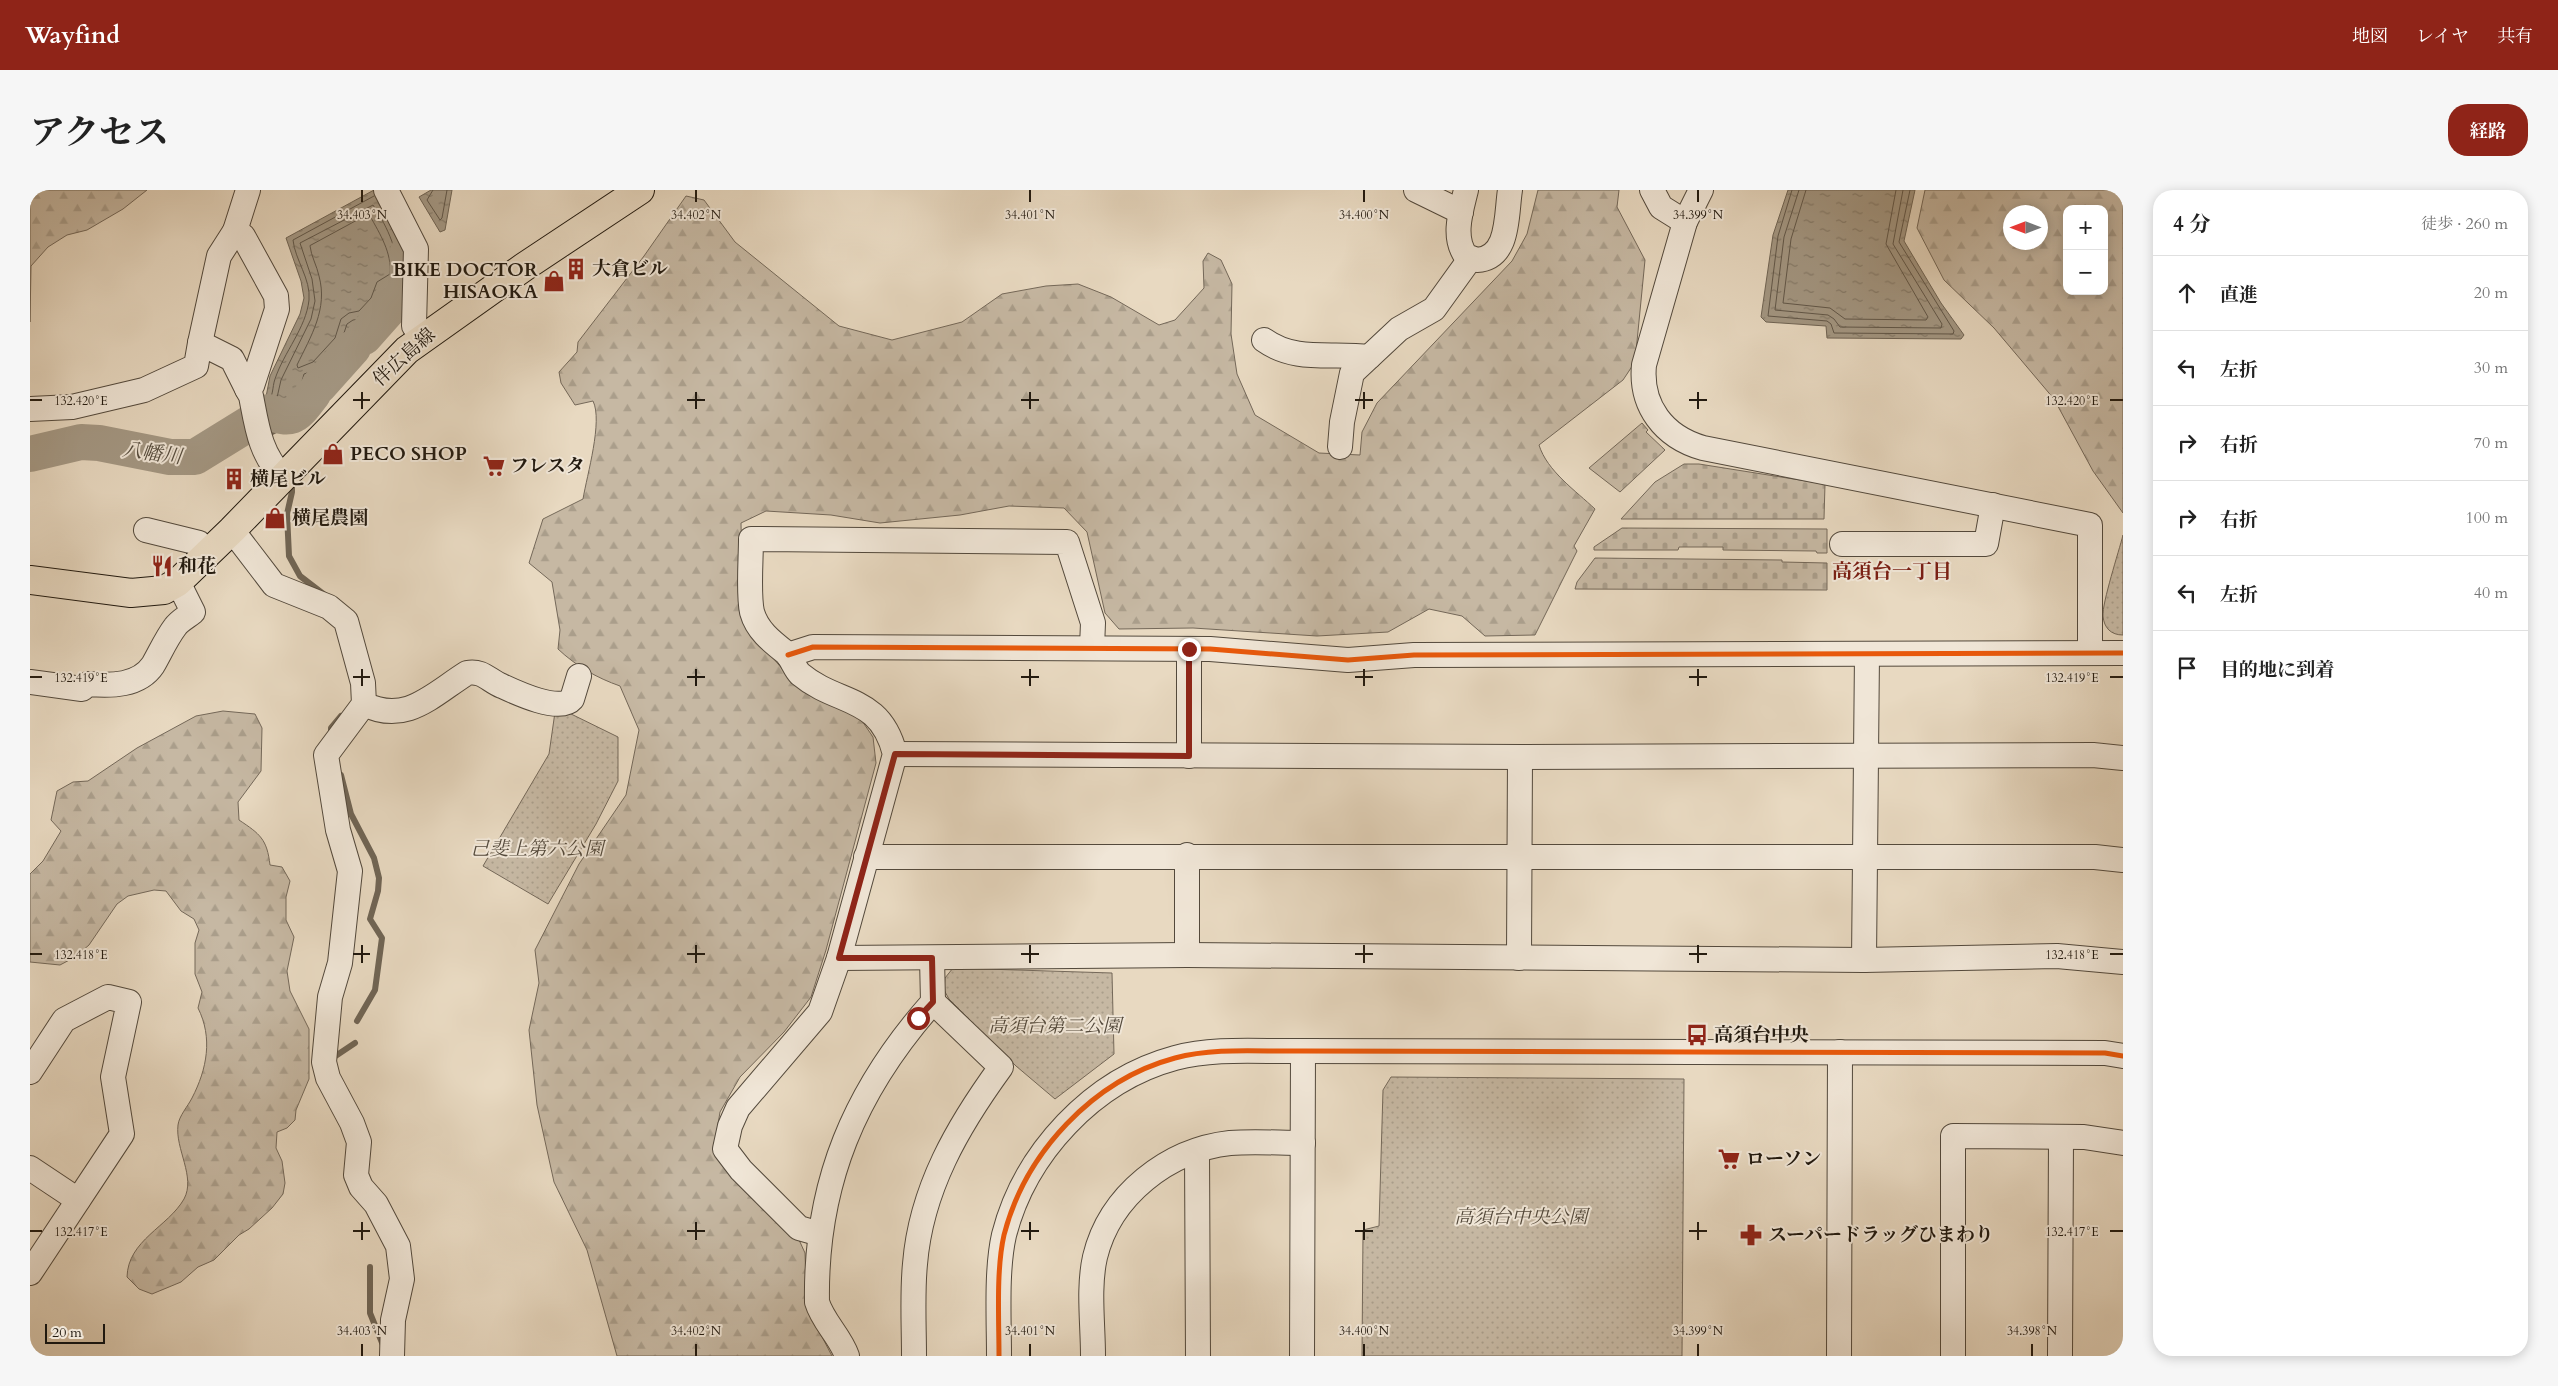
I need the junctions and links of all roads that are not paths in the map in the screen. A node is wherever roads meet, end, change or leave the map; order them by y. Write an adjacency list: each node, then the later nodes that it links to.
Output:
1 (248, 190): 10 (street)
2 (386, 190): 12 (street)
3 (640, 190): 12 (main road, 伴広島線)
4 (1416, 190): 8 (street)
5 (1510, 190): 11 (street)
6 (1652, 190): 9 (street)
7 (1701, 190): 9 (street)
8 (1463, 201): 11 (street)
9 (1685, 222): 20 (street)
10 (235, 231): 14 (street); 16 (street)
11 (1470, 259): 15 (street)
12 (422, 337): 19 (main road, 伴広島線)
13 (1264, 340): 15 (street)
14 (200, 343): 16 (street); 17 (street)
15 (1369, 357): 18 (street)
16 (249, 393): 19 (street)
17 (30, 409)
18 (1340, 447)
19 (283, 477): 22 (main road, 伴広島線)
20 (1993, 505): 23 (street); 31 (street)
21 (146, 530): 24 (street)
22 (232, 530): 24 (main road, 伴広島線); 35 (street)
23 (1842, 544)
24 (208, 554): 26 (main road, 伴広島線)
25 (30, 580): 26 (main road, 伴広島線)
26 (178, 582): 34 (street)
27 (1092, 647): 28 (street); 29 (street); 29 (street)
28 (1189, 649): 30 (street); 37 (street)
29 (788, 654): 36 (street)
30 (1867, 654): 31 (street); 39 (street)
31 (2090, 654): 32 (street)
32 (2123, 654)
33 (579, 676): 35 (street)
34 (30, 682)
35 (364, 704): 65 (street)
36 (895, 754): 37 (street); 43 (street)
37 (1189, 756): 38 (street)
38 (1520, 757): 39 (street); 42 (street)
39 (1866, 757): 40 (street); 44 (street)
40 (2123, 758)
41 (1187, 854): 42 (street); 43 (street); 46 (street)
42 (1520, 856): 44 (street); 49 (street)
43 (866, 857): 47 (street)
44 (1866, 859): 45 (street); 50 (street)
45 (2123, 860)
46 (1187, 955): 48 (street); 49 (street)
47 (839, 958): 48 (street); 63 (street)
48 (932, 958): 52 (street)
49 (1519, 958): 50 (street)
50 (1864, 960): 51 (street)
51 (2123, 962)
52 (933, 1002): 63 (street); 67 (street)
53 (1303, 1052): 54 (street); 58 (street); 68 (street)
54 (1840, 1052): 55 (street); 72 (street)
55 (2123, 1056)
56 (30, 1072): 62 (street)
57 (2061, 1137): 59 (street); 73 (street); 74 (street)
58 (1303, 1143): 60 (street); 71 (street)
59 (2123, 1143)
60 (1197, 1151): 69 (street); 70 (street)
61 (30, 1168): 62 (street)
62 (78, 1200): 64 (street)
63 (820, 1234): 66 (street)
64 (30, 1273)
65 (392, 1356)
66 (847, 1356)
67 (914, 1356)
68 (999, 1356)
69 (1093, 1356)
70 (1198, 1356)
71 (1302, 1356)
72 (1839, 1356)
73 (1953, 1356)
74 (2060, 1356)

